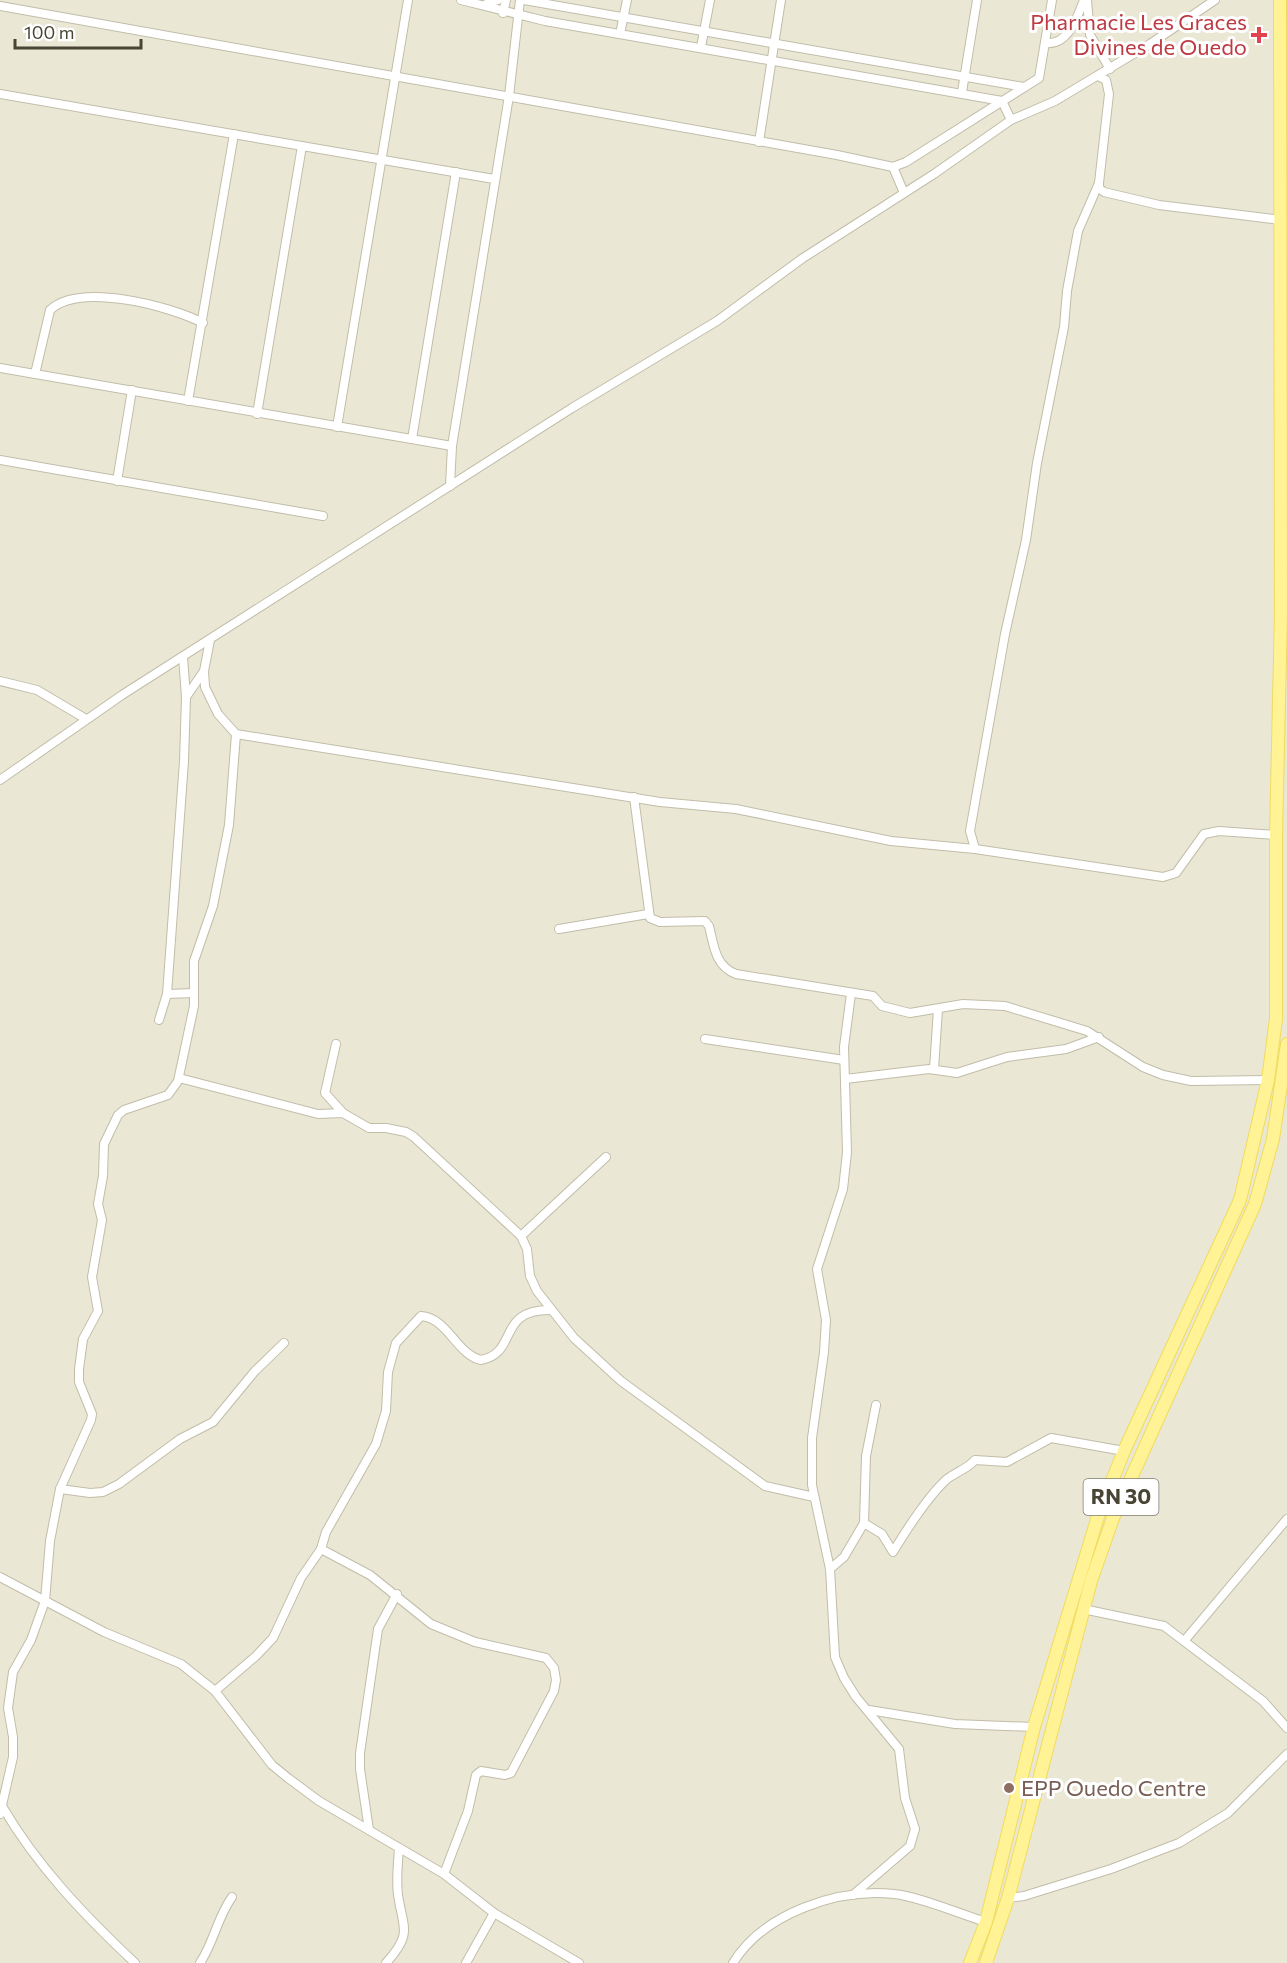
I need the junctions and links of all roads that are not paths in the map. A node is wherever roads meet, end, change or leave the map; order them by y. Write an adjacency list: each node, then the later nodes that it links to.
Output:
1 (408, 0): 28 (street)
2 (461, 0): 15 (street)
3 (498, 0): 15 (street)
4 (506, 0): 17 (street)
5 (522, 0): 14 (street); 18 (street)
6 (627, 0): 19 (street)
7 (710, 0): 21 (street)
8 (781, 0): 23 (street)
9 (977, 0): 29 (street)
10 (1052, 0): 24 (street)
11 (1086, 0): 24 (street); 27 (street)
12 (1215, 0): 27 (street)
13 (1280, 0): 46 (main road, RN 30 / RN 30)
14 (549, 2): 19 (street); 20 (street)
15 (486, 4): 17 (street)
16 (0, 6): 28 (street)
17 (503, 13): 18 (street)
18 (518, 15): 20 (street); 34 (street)
19 (624, 17): 21 (street); 22 (street)
20 (545, 21): 22 (street)
21 (704, 32): 23 (street); 25 (street)
22 (620, 34): 25 (street)
23 (773, 44): 26 (street); 29 (street)
24 (1045, 44): 31 (street)
25 (701, 47): 26 (street)
26 (770, 59): 32 (street); 38 (street)
27 (1110, 69): 30 (street)
28 (394, 76): 34 (street); 40 (street)
29 (965, 76): 31 (street); 32 (street)
30 (1098, 76): 36 (street); 44 (street)
31 (1024, 87): 35 (street)
32 (962, 92): 35 (street)
33 (0, 94): 37 (street)
34 (509, 96): 38 (street); 43 (street)
35 (1002, 101): 36 (street); 41 (street)
36 (1011, 120): 45 (street)
37 (234, 134): 39 (street); 47 (street)
38 (759, 142): 41 (street)
39 (302, 146): 40 (street); 52 (street)
40 (380, 159): 42 (street); 53 (street)
41 (892, 167): 45 (street)
42 (456, 172): 43 (street); 54 (street)
43 (494, 179): 55 (street)
44 (1099, 183): 46 (street); 70 (street)
45 (904, 194): 58 (street)
46 (1281, 220): 69 (main road, RN 30 / RN 30)
47 (203, 322): 49 (street); 51 (street)
48 (0, 368): 49 (street)
49 (35, 374): 50 (street)
50 (132, 390): 51 (street); 57 (street)
51 (188, 401): 52 (street)
52 (257, 414): 53 (street)
53 (338, 427): 54 (street)
54 (412, 439): 55 (street)
55 (453, 446): 58 (street)
56 (0, 460): 57 (street)
57 (117, 481): 59 (street)
58 (450, 486): 60 (street)
59 (323, 516)
60 (210, 640): 61 (street); 62 (street)
61 (183, 657): 64 (street); 65 (street)
62 (204, 671): 64 (street); 66 (street)
63 (0, 681): 65 (street)
64 (186, 697): 74 (street)
65 (86, 719): 67 (street)
66 (236, 734): 68 (street); 73 (street)
67 (0, 780)
68 (634, 797): 70 (street); 71 (street)
69 (1276, 835): 70 (street); 86 (main road, RN 30 / RN 30)
70 (975, 849)
71 (648, 914): 72 (street); 75 (street)
72 (559, 929)
73 (194, 993): 74 (street); 84 (street)
74 (167, 994): 77 (street)
75 (851, 994): 76 (street); 82 (street)
76 (938, 1009): 78 (street); 83 (street)
77 (159, 1020)
78 (1100, 1037): 83 (street); 86 (street)
79 (705, 1039): 82 (street)
80 (336, 1044): 87 (street)
81 (1287, 1044): 103 (main road, RN 30)
82 (844, 1060): 85 (street)
83 (934, 1069): 85 (street)
84 (179, 1078): 87 (street); 94 (street)
85 (846, 1079): 95 (street)
86 (1268, 1080): 93 (main road, RN 30 / RN 30)
87 (343, 1113): 89 (street)
88 (606, 1157): 89 (street)
89 (521, 1236): 90 (street)
90 (551, 1310): 95 (street); 98 (street)
91 (284, 1343): 94 (street)
92 (876, 1405): 97 (street)
93 (1124, 1451): 97 (street); 107 (main road, RN 30 / RN 30)
94 (60, 1489): 102 (street)
95 (814, 1497): 99 (street)
96 (1287, 1519): 104 (street)
97 (864, 1523): 99 (street)
98 (321, 1549): 101 (street); 105 (street)
99 (830, 1569): 106 (street)
100 (0, 1577): 102 (street)
101 (397, 1594): 111 (street); 113 (street)
102 (45, 1601): 105 (street); 110 (street)
103 (1083, 1609): 104 (street); 116 (main road, RN 30)
104 (1185, 1640): 108 (street)
105 (215, 1691): 111 (street)
106 (869, 1710): 107 (street); 114 (street)
107 (1034, 1727): 118 (main road, RN 30 / RN 30)
108 (1287, 1728)
109 (1287, 1754): 116 (street)
110 (1, 1808): 120 (street)
111 (369, 1830): 112 (street)
112 (399, 1848): 113 (street); 122 (street)
113 (444, 1875): 117 (street)
114 (853, 1895): 118 (street); 119 (street)
115 (232, 1897): 121 (street)
116 (1008, 1898): 126 (main road, RN 30)
117 (494, 1913): 123 (street); 124 (street)
118 (986, 1922): 125 (main road, RN 30 / RN 30)
119 (736, 1962)
120 (135, 1963)
121 (200, 1963)
122 (386, 1963)
123 (466, 1963)
124 (579, 1963)
125 (970, 1963)
126 (986, 1963)

